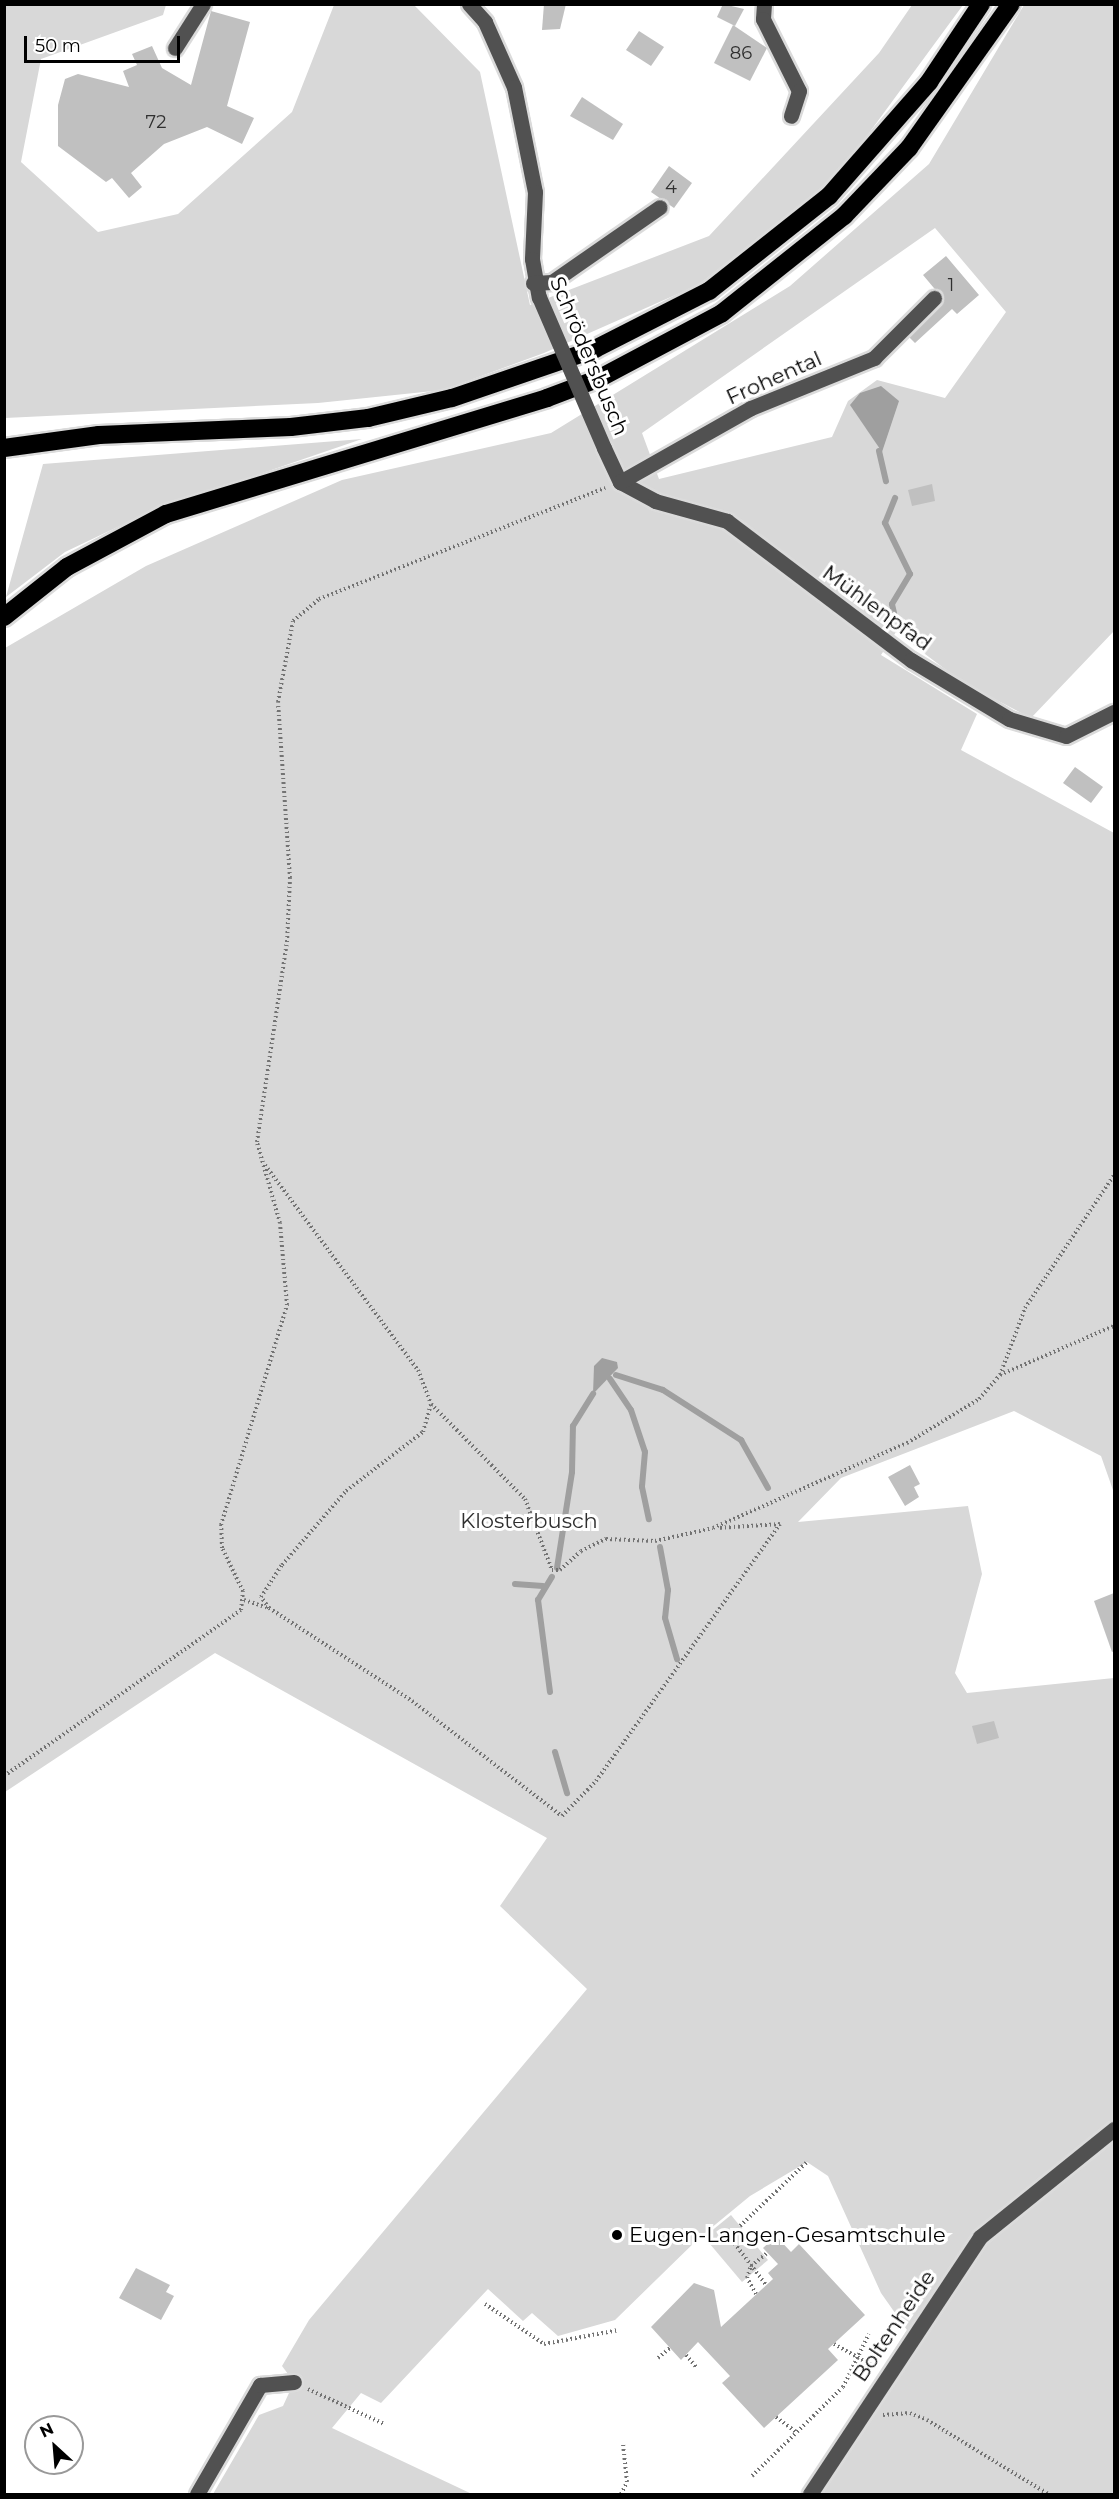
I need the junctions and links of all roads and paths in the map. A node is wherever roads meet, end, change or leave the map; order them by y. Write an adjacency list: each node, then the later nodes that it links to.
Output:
1 (203, 4): 6 (street)
2 (469, 4): 9 (street, Schrödersbusch)
3 (764, 4): 7 (street)
4 (981, 4): 11 (highway)
5 (1011, 4): 13 (highway)
6 (175, 48)
7 (791, 116)
8 (660, 207): 9 (street)
9 (536, 290): 12 (street, Schrödersbusch, bridge)
10 (934, 298): 12 (street, Frohental)
11 (4, 448)
12 (620, 483): 14 (street, Mühlenpfad); 15 (path)
13 (4, 617)
14 (1114, 712)
15 (262, 1162): 19 (path); 21 (path)
16 (1114, 1175): 18 (path)
17 (1114, 1326): 18 (path)
18 (1000, 1375): 20 (path)
19 (431, 1404): 20 (path); 22 (path)
20 (712, 1528): 22 (path)
21 (244, 1600): 22 (path); 23 (path)
22 (269, 1608)
23 (4, 1776)
24 (1114, 2129): 41 (street, Boltenheide)
25 (807, 2162): 26 (path)
26 (740, 2226)
27 (729, 2236): 29 (path)
28 (767, 2253): 29 (path)
29 (751, 2266): 30 (path); 31 (path)
30 (766, 2285)
31 (756, 2294)
32 (485, 2304): 33 (path)
33 (619, 2330)
34 (869, 2334): 39 (path)
35 (834, 2344): 39 (path)
36 (670, 2348): 38 (path)
37 (686, 2355): 40 (path)
38 (658, 2358)
39 (856, 2358): 41 (path); 46 (path)
40 (698, 2368)
41 (884, 2372): 44 (street, Boltenheide)
42 (294, 2382): 45 (path); 49 (street)
43 (776, 2417): 46 (path)
44 (859, 2418): 51 (street, Boltenheide); 52 (path)
45 (384, 2424)
46 (797, 2433): 48 (path)
47 (622, 2444): 50 (path)
48 (752, 2476)
49 (197, 2494)
50 (621, 2494)
51 (810, 2494)
52 (1048, 2494)

